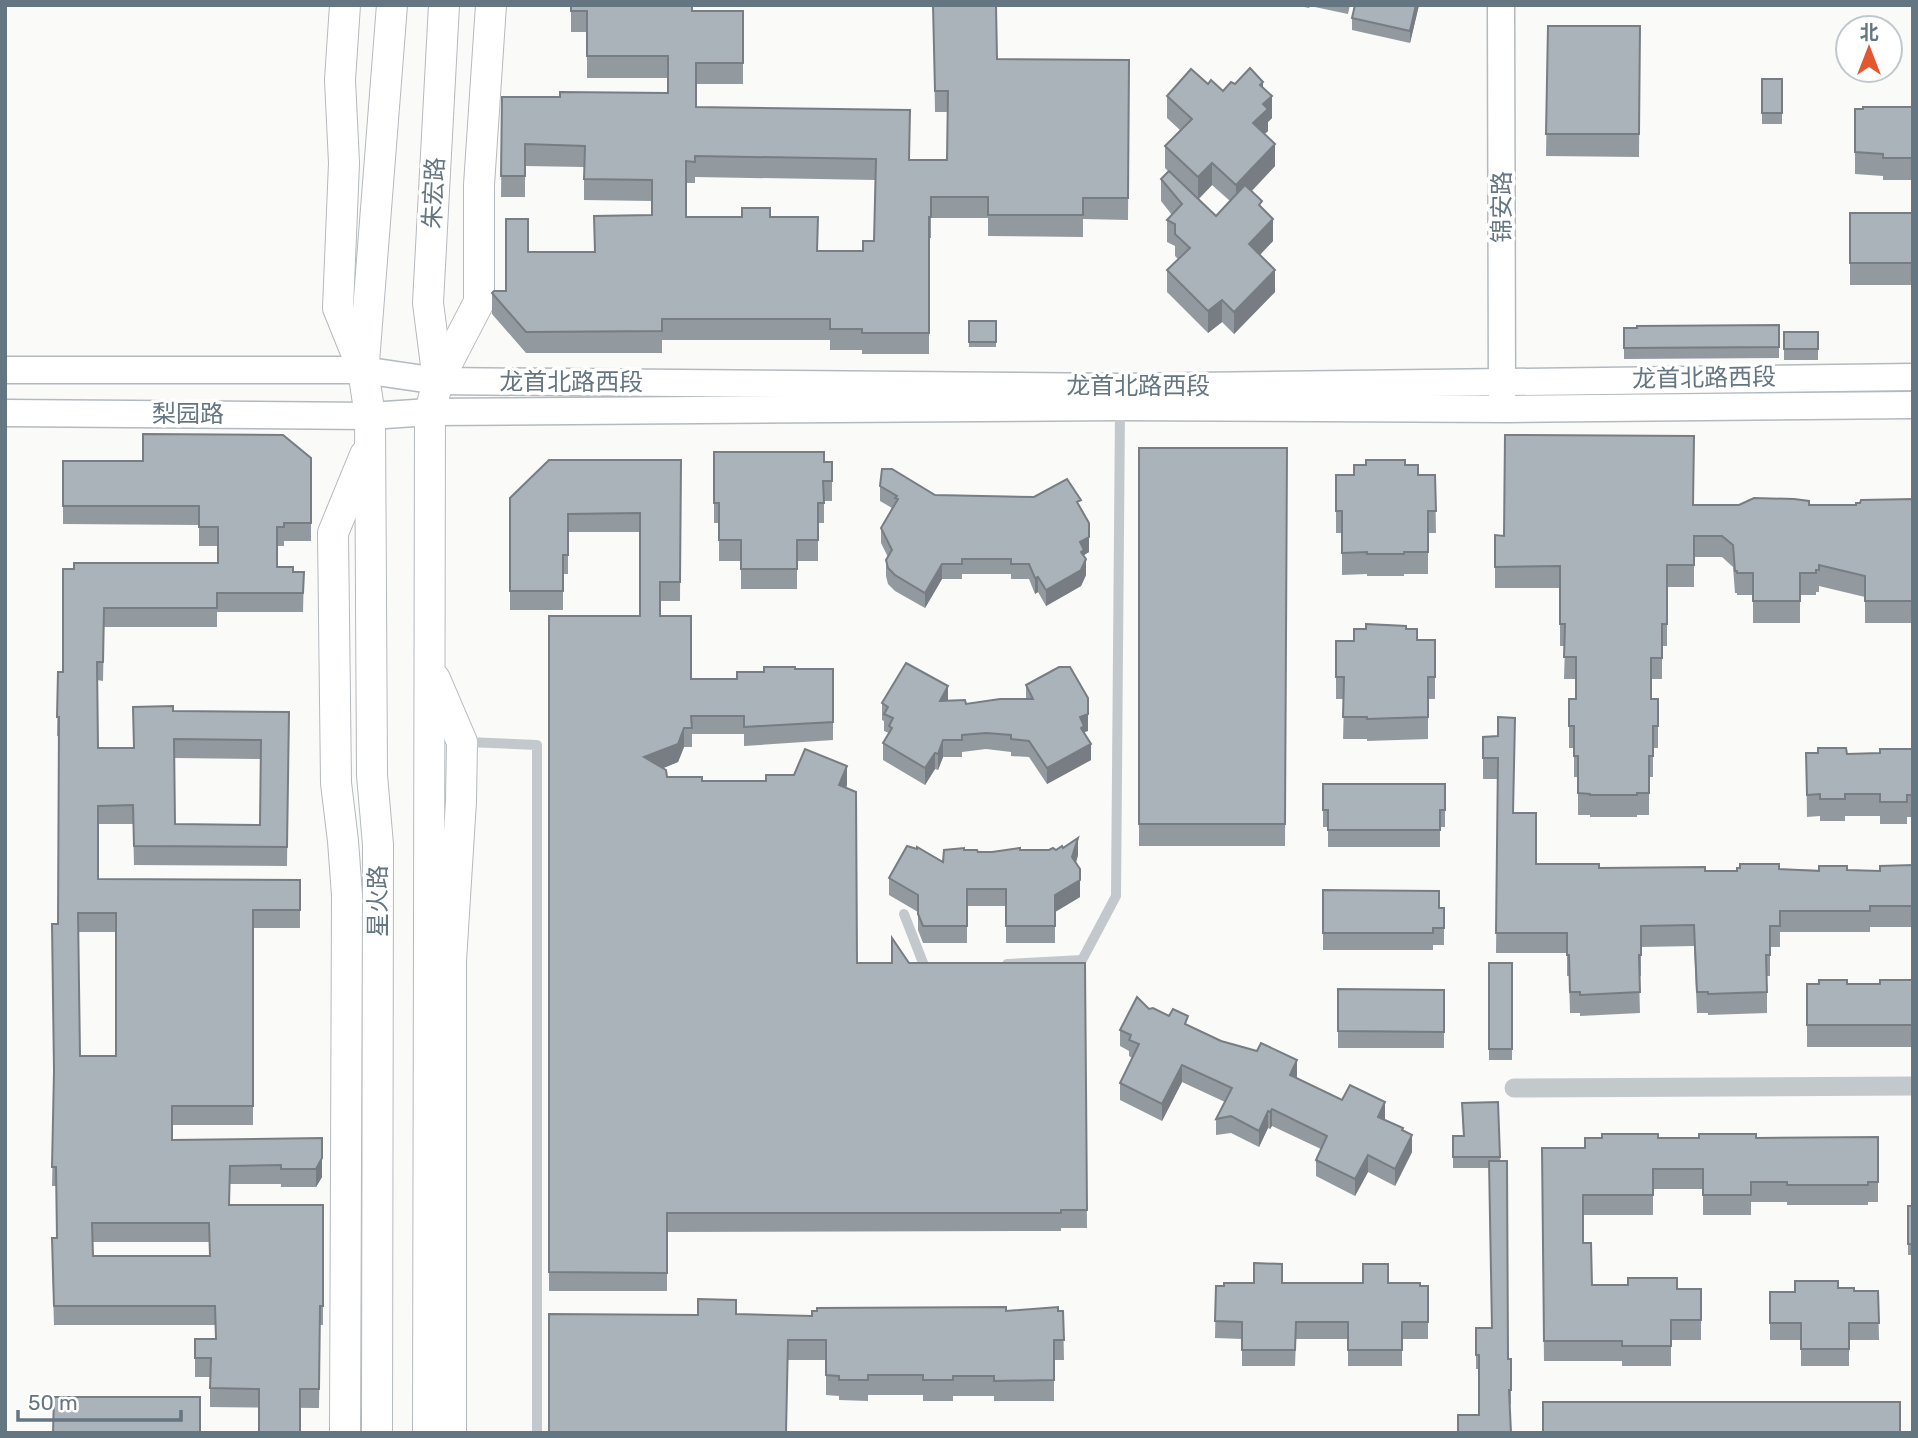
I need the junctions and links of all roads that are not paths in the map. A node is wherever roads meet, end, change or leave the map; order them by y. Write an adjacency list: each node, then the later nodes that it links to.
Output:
1 (345, 5): 7 (main road)
2 (392, 5): 7 (main road)
3 (444, 5): 9 (main road, 朱宏路)
4 (491, 5): 9 (main road)
5 (1501, 5): 10 (street, 锦安路)
6 (5, 370): 7 (street, 梨园路)
7 (363, 370): 9 (street, 龙首北路西段); 16 (main road, 星火路)
8 (1913, 377): 10 (street, 龙首北路西段)
9 (438, 381): 11 (street, 龙首北路西段); 14 (main road, 星火路)
10 (1502, 381): 11 (street, 龙首北路西段); 13 (street, 锦安路)
11 (1119, 397): 13 (street, 龙首北路西段); 14 (street, 龙首北路西段); 22 (lane)
12 (1913, 405): 13 (street, 龙首北路西段)
13 (1502, 409)
14 (430, 412): 16 (street, 龙首北路西段); 17 (main road, 星火路)
15 (5, 413): 16 (street, 梨园路)
16 (370, 429): 19 (main road); 21 (main road, 星火路)
17 (430, 666): 18 (main road); 30 (main road, 星火路)
18 (461, 742): 31 (main road); 32 (lane)
19 (342, 824): 21 (main road); 26 (main road)
20 (904, 914): 23 (lane)
21 (378, 941): 27 (main road, 星火路)
22 (990, 965)
23 (938, 968)
24 (1913, 1086): 25 (street)
25 (1514, 1088)
26 (346, 1153): 27 (main road); 28 (main road)
27 (377, 1153): 29 (main road, 星火路)
28 (345, 1433)
29 (377, 1433)
30 (428, 1433)
31 (451, 1433)
32 (537, 1433)

